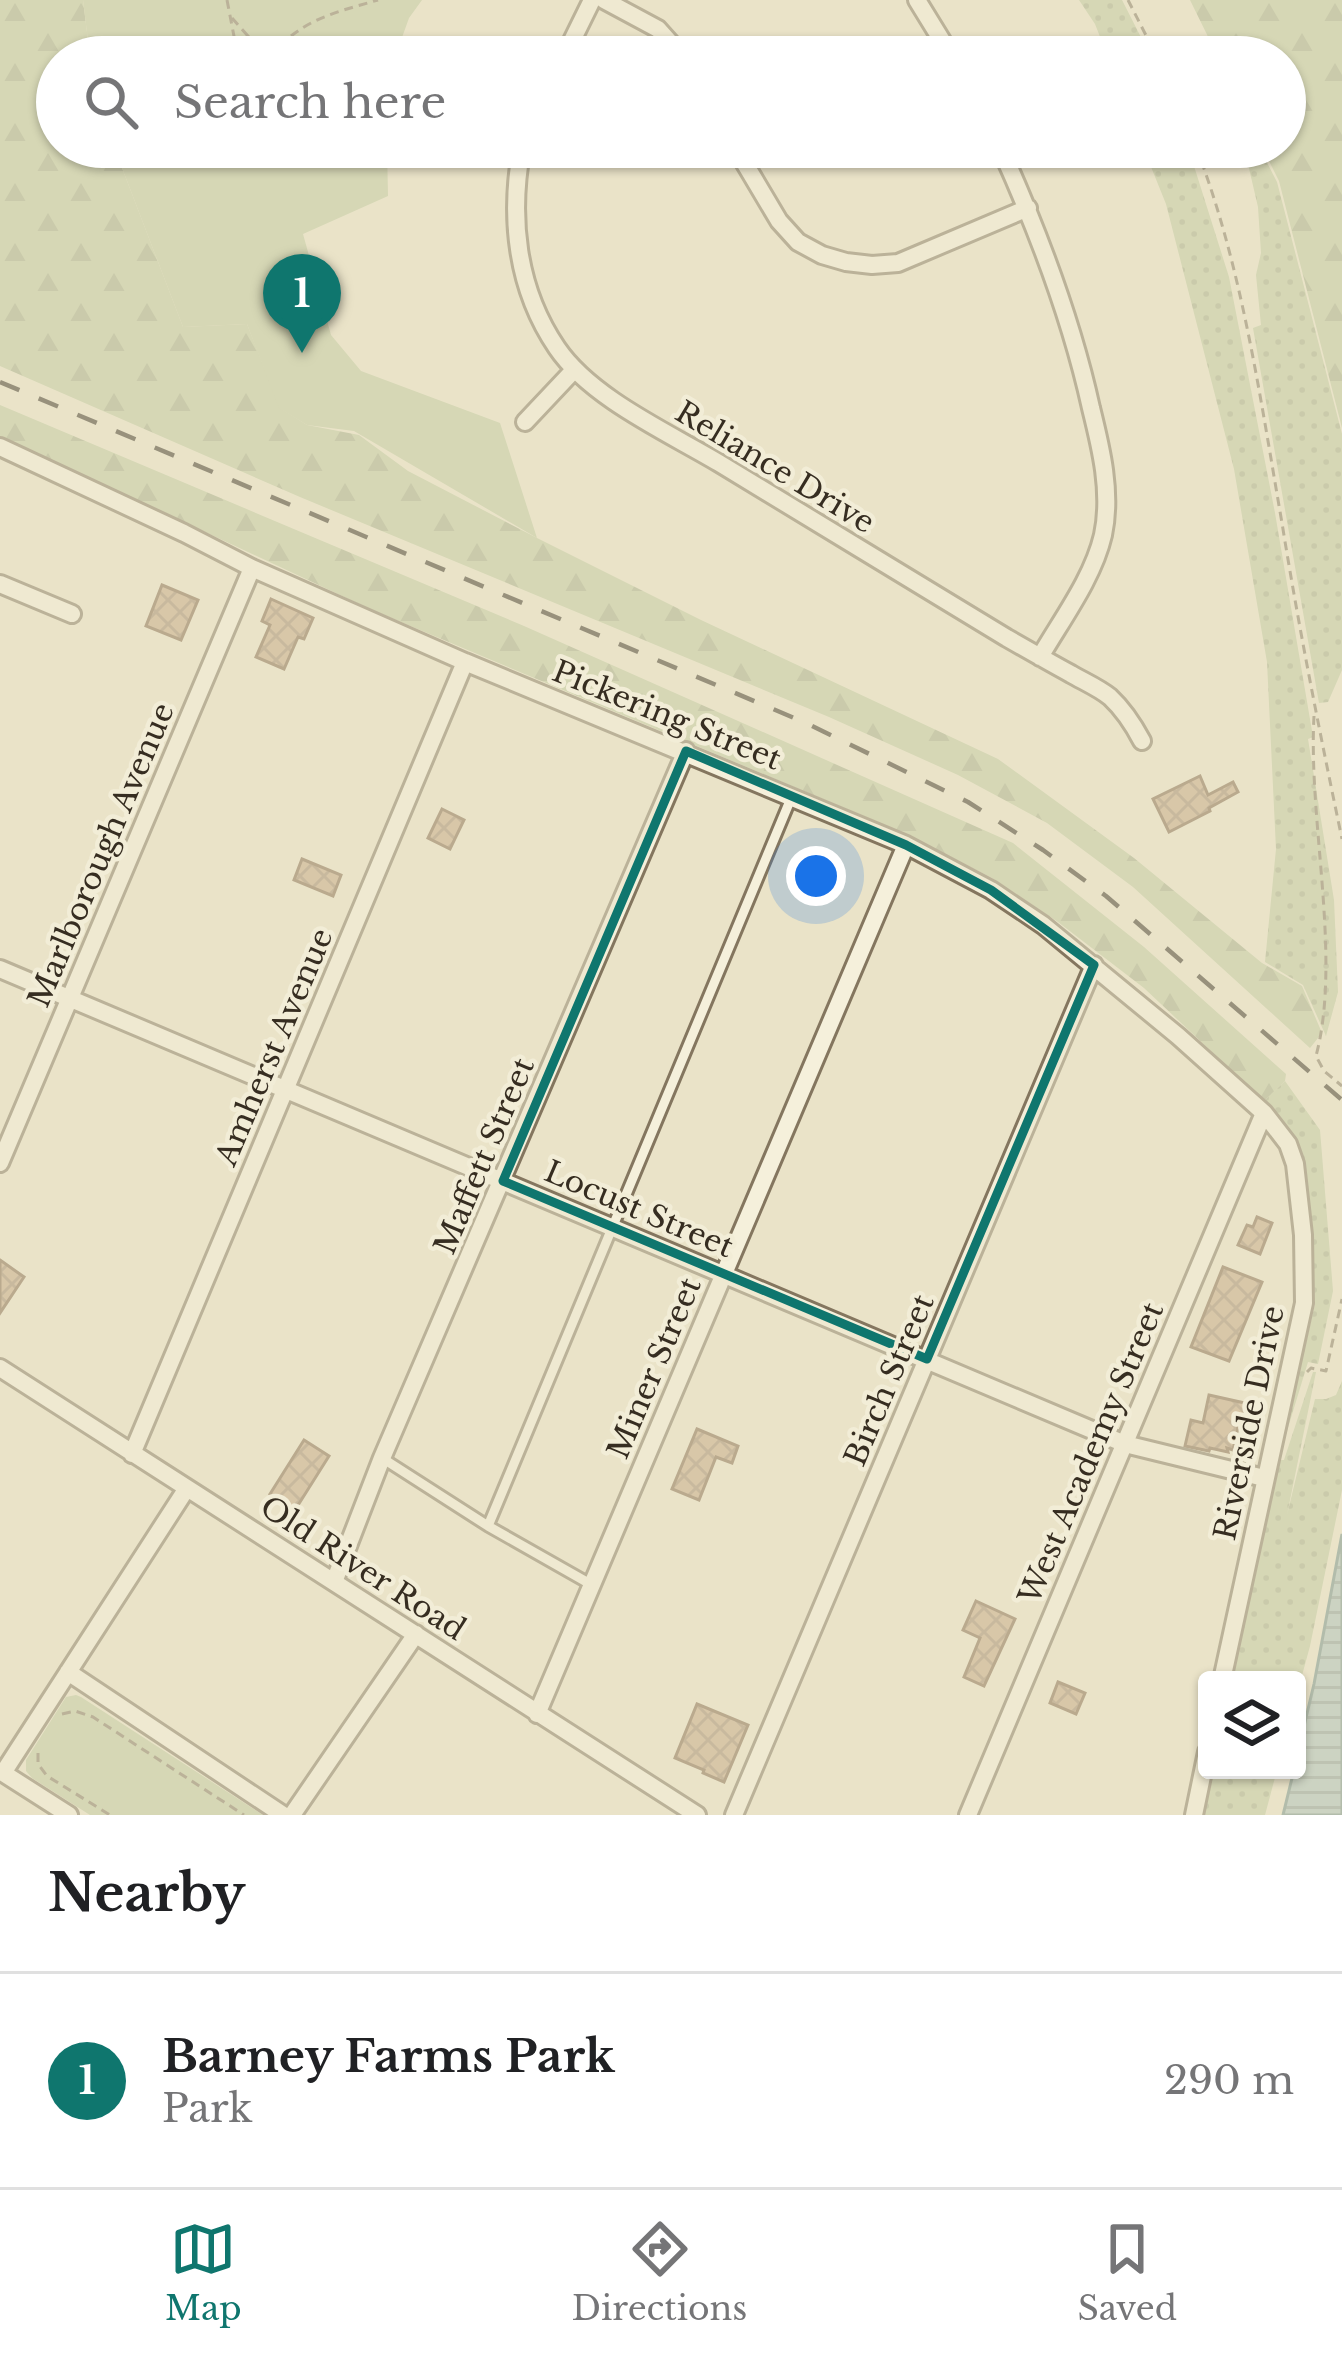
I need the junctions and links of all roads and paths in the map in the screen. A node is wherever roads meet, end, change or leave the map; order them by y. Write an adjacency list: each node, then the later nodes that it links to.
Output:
1 (227, 0): 7 (path)
2 (378, 0): 10 (path)
3 (592, 0): 11 (street)
4 (604, 0): 12 (street)
5 (917, 0): 13 (street)
6 (1128, 0): 14 (path)
7 (230, 17): 8 (path); 9 (path)
8 (234, 36)
9 (248, 36)
10 (287, 36)
11 (575, 36)
12 (664, 36)
13 (939, 36)
14 (1146, 36)
15 (519, 168): 20 (street, Reliance Drive)
16 (747, 168): 19 (street)
17 (1010, 168): 19 (street)
18 (1203, 168): 28 (path)
19 (1028, 208): 26 (street)
20 (574, 370): 21 (street); 26 (street, Reliance Drive)
21 (525, 422)
22 (0, 447): 23 (street, Pickering Street)
23 (252, 568): 27 (street, Pickering Street); 36 (street, Marlborough Avenue)
24 (0, 584): 25 (street)
25 (72, 614)
26 (1040, 657): 29 (street, Reliance Drive)
27 (465, 662): 30 (street, Pickering Street); 38 (street, Amherst Avenue)
28 (1315, 708): 32 (path); 37 (path)
29 (1142, 741)
30 (686, 752): 31 (street, Pickering Street); 41 (street, Maffett Street)
31 (792, 796): 33 (street, Pickering Street); 42 (lane)
32 (1342, 839)
33 (906, 845): 34 (street, Pickering Street); 43 (street, Miner Street)
34 (1094, 965): 39 (street, Pickering Street); 45 (street, Birch Street)
35 (0, 969): 36 (street, Locust Street)
36 (69, 999): 38 (street, Locust Street); 40 (street, Marlborough Avenue)
37 (1342, 1086)
38 (286, 1088): 41 (street, Locust Street); 49 (street, Amherst Avenue)
39 (1264, 1112): 48 (street, West Academy Street); 51 (street, Riverside Drive)
40 (0, 1163)
41 (503, 1181): 42 (street, Locust Street); 50 (street, Maffett Street)
42 (613, 1226): 43 (street, Locust Street); 53 (lane)
43 (723, 1272): 45 (street, Locust Street); 55 (street, Miner Street)
44 (1342, 1299): 47 (path)
45 (927, 1359): 48 (street, Locust Street); 69 (street, Birch Street)
46 (0, 1368): 49 (street, Old River Road)
47 (1326, 1371)
48 (1124, 1444): 51 (street, Locust Street); 70 (street, West Academy Street)
49 (132, 1454): 52 (street, Old River Road)
50 (382, 1458): 53 (lane); 54 (street, Maffett Street)
51 (1264, 1478): 57 (street, Riverside Drive)
52 (187, 1488): 54 (street, Old River Road); 58 (street)
53 (488, 1526): 55 (lane)
54 (334, 1582): 56 (street, Old River Road)
55 (592, 1585): 60 (street, Miner Street)
56 (416, 1634): 60 (street, Old River Road); 67 (street)
57 (1224, 1671)
58 (68, 1672): 62 (street); 67 (street)
59 (63, 1712): 66 (path)
60 (537, 1714): 68 (street, Old River Road)
61 (38, 1753): 65 (path)
62 (1, 1772): 64 (street)
63 (1201, 1779): 71 (street)
64 (69, 1815)
65 (110, 1815)
66 (244, 1815)
67 (288, 1815)
68 (697, 1815)
69 (734, 1815)
70 (968, 1815)
71 (1194, 1815)

